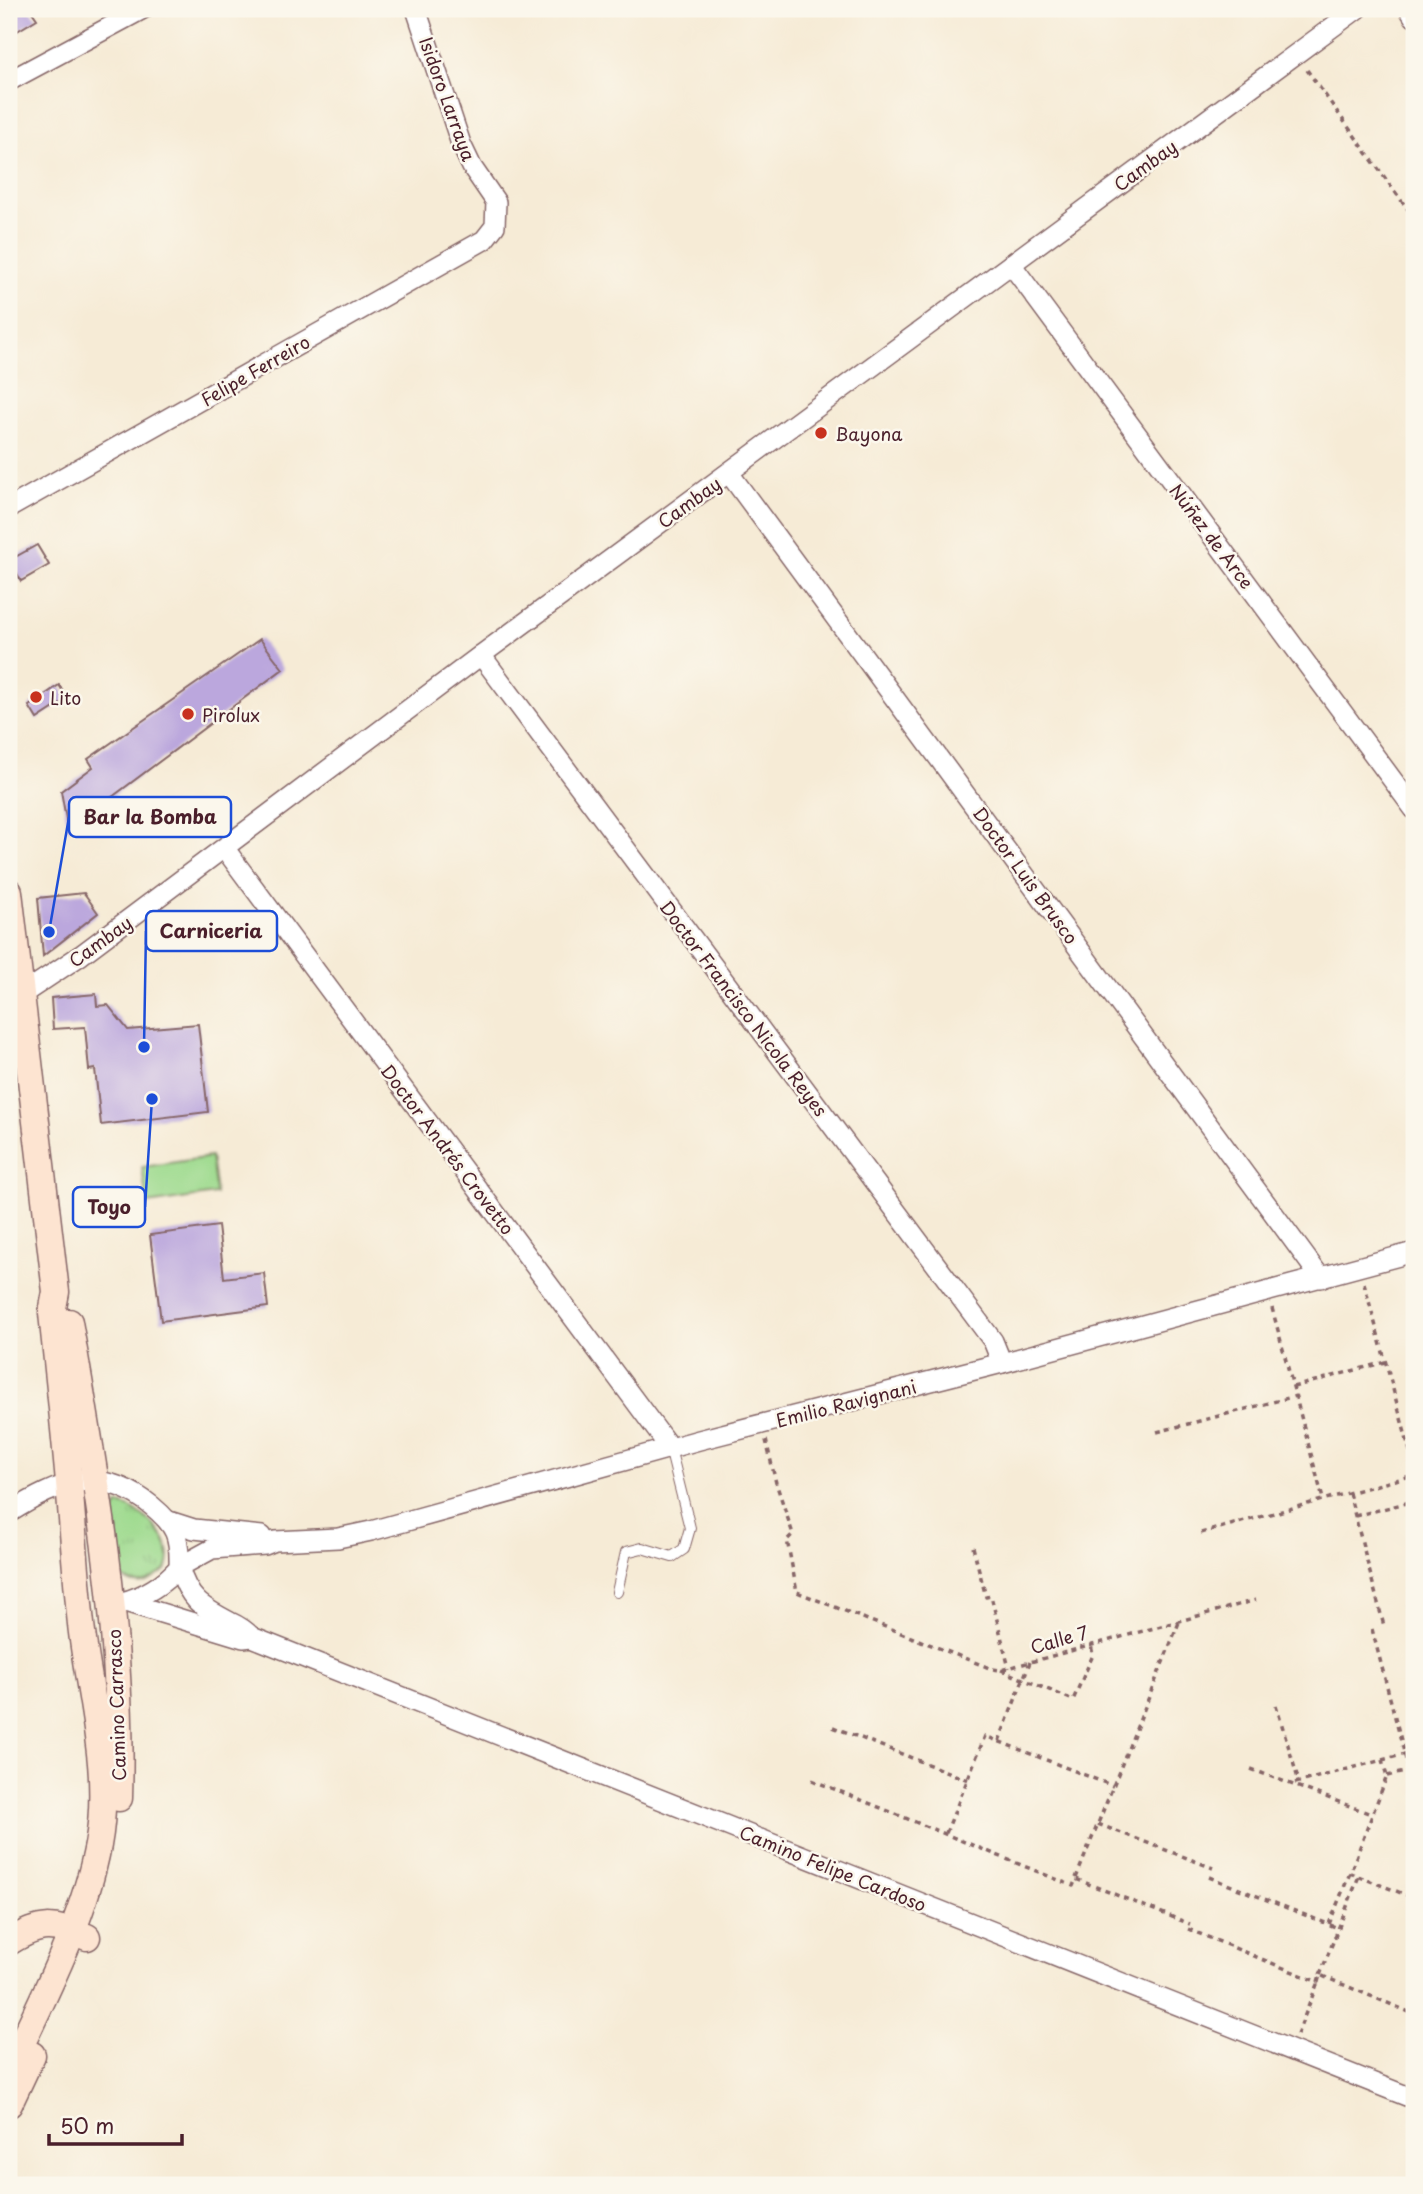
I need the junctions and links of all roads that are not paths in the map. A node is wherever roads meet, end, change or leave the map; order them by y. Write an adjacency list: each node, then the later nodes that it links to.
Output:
1 (143, 9): 6 (street)
2 (416, 9): 7 (street, Isidoro Larraya)
3 (1357, 9): 8 (street, Cambay)
4 (1409, 9): 5 (street)
5 (1414, 17)
6 (9, 81)
7 (495, 226): 10 (street, Felipe Ferreiro)
8 (1011, 264): 9 (street, Cambay); 12 (street, Núñez de Arce)
9 (729, 473): 11 (street, Cambay); 17 (street, Doctor Luis Brusco)
10 (9, 508)
11 (481, 655): 13 (street, Cambay); 19 (street, Doctor Francisco Nicola Reyes)
12 (1414, 809)
13 (225, 849): 15 (street, Cambay); 20 (street, Doctor Andrés Crovetto)
14 (9, 892): 15 (main road, Camino Carrasco)
15 (15, 999): 18 (main road, Camino Carrasco)
16 (1414, 1252): 17 (street, Emilio Ravignani)
17 (1321, 1278): 19 (street, Emilio Ravignani)
18 (56, 1292): 21 (main road, Camino Carrasco); 22 (main road, Camino Carrasco)
19 (1002, 1363): 20 (street, Emilio Ravignani)
20 (670, 1448): 25 (street, Emilio Ravignani); 27 (lane)
21 (97, 1481): 22 (street, Emilio Ravignani); 24 (street, Emilio Ravignani); 28 (main road, Camino Carrasco)
22 (69, 1484): 23 (street, Emilio Ravignani); 28 (main road); 30 (main road, Camino Carrasco)
23 (9, 1513)
24 (169, 1521): 25 (street, Emilio Ravignani); 26 (street)
25 (275, 1541): 26 (street, Emilio Ravignani)
26 (179, 1567): 28 (street, Emilio Ravignani); 29 (street, Camino Felipe Cardoso)
27 (617, 1592)
28 (118, 1602): 29 (street, Camino Felipe Cardoso); 30 (main road, Camino Carrasco)
29 (252, 1637): 33 (street, Camino Felipe Cardoso)
30 (80, 1935): 31 (main road); 32 (main road, Camino Carrasco); 34 (main road, Camino Carrasco)
31 (9, 1942)
32 (9, 2071)
33 (1414, 2099)
34 (9, 2104)

